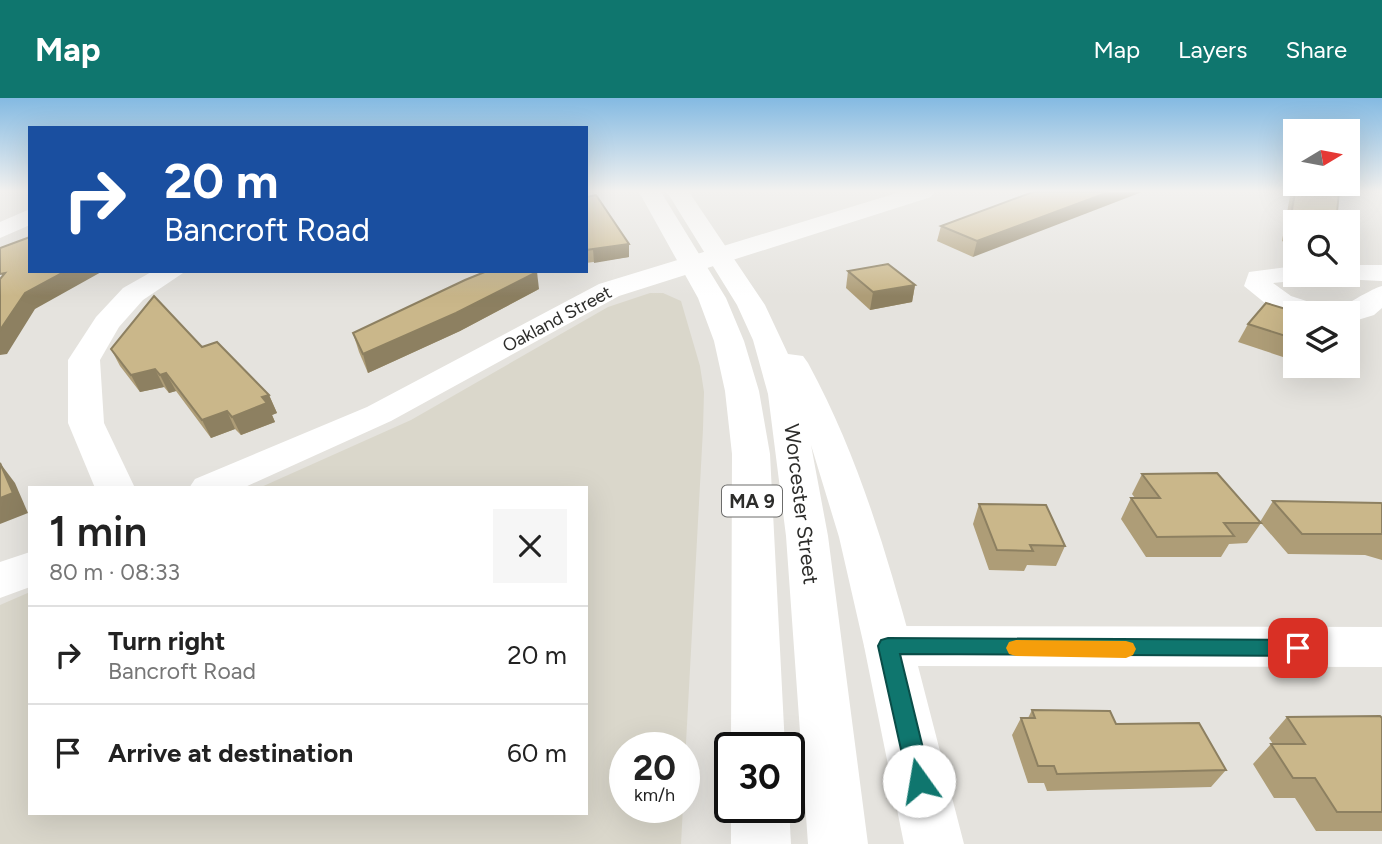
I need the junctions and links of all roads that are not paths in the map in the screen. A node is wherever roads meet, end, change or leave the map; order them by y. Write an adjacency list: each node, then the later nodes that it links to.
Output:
1 (681, 227): 4 (main road, Worcester Street / MA 9)
2 (697, 227): 4 (main road, Worcester Street / MA 9)
3 (832, 227): 4 (main road, Oakland Street)
4 (720, 270): 13 (main road, Oakland Street); 16 (main road); 18 (main road, Worcester Street / MA 9); 21 (main road, Worcester Street / MA 9)
5 (1382, 272): 7 (main road)
6 (170, 273): 12 (main road)
7 (1360, 273)
8 (1283, 275): 10 (main road)
9 (1382, 293): 11 (main road)
10 (1283, 303)
11 (1360, 310)
12 (114, 486)
13 (214, 486)
14 (28, 569): 15 (main road)
15 (0, 581)
16 (888, 646): 17 (main road); 22 (main road)
17 (1382, 647)
18 (758, 732)
19 (760, 823): 20 (main road)
20 (761, 844)
21 (838, 844)
22 (934, 844)

